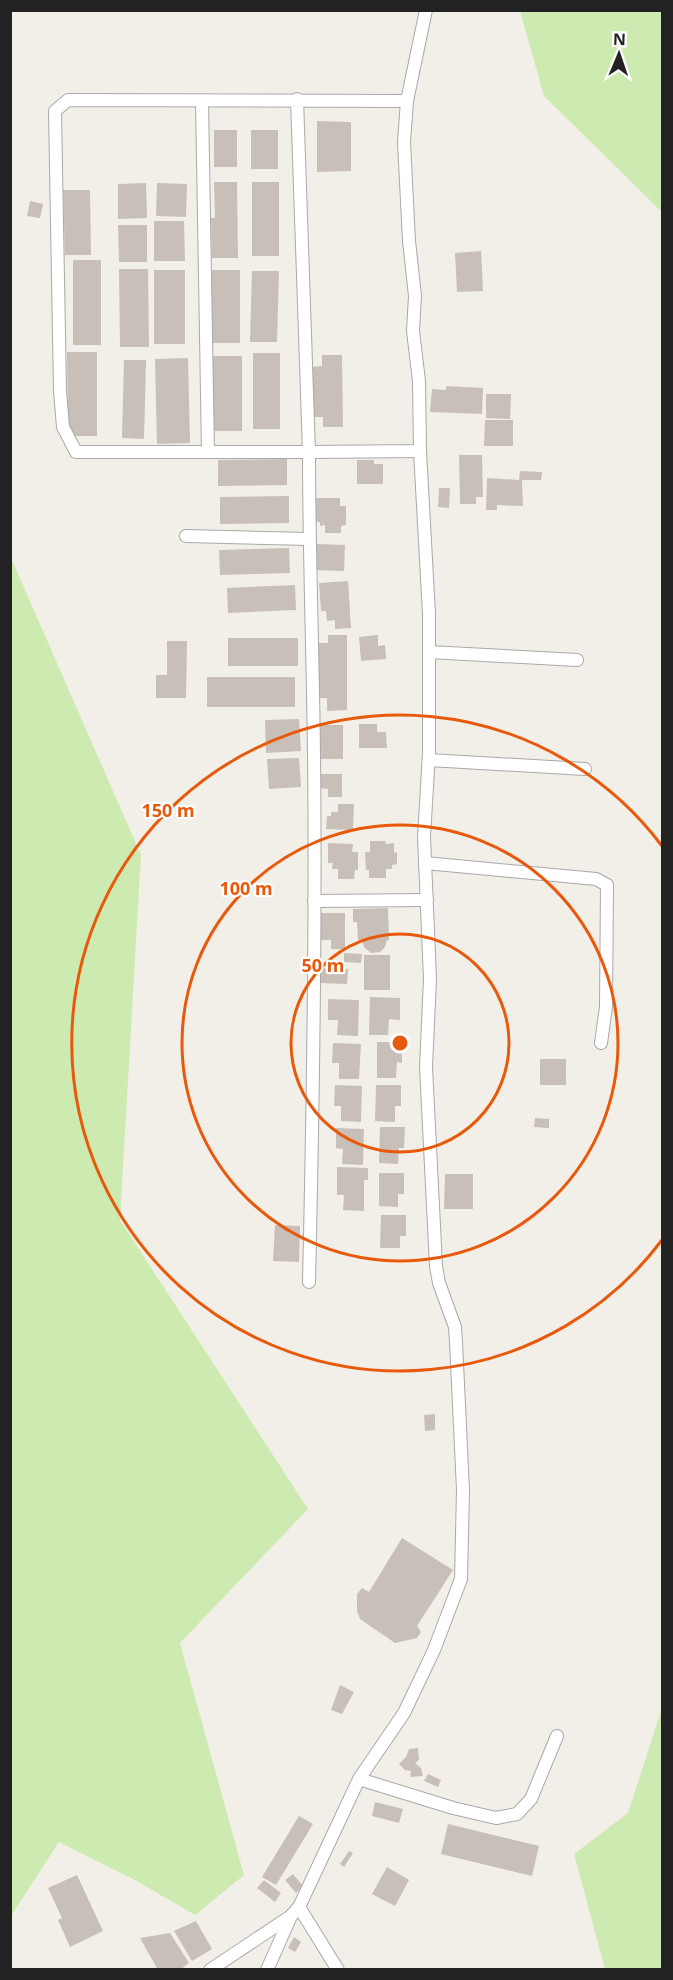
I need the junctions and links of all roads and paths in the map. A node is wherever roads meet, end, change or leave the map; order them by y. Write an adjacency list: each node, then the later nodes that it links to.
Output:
1 (426, 10): 4 (street)
2 (297, 99): 3 (street); 4 (street); 7 (street)
3 (202, 101): 6 (street); 6 (street)
4 (407, 101): 5 (street)
5 (420, 451): 7 (street); 10 (street)
6 (208, 452): 7 (street)
7 (309, 452): 9 (street)
8 (186, 536): 9 (street)
9 (309, 539): 16 (street)
10 (429, 652): 11 (street); 12 (street)
11 (577, 660)
12 (429, 760): 13 (street); 14 (street)
13 (585, 769)
14 (425, 864): 15 (street); 17 (street)
15 (427, 900): 16 (street); 20 (street)
16 (314, 901): 18 (street)
17 (601, 1043)
18 (309, 1282)
19 (556, 1736): 20 (street)
20 (359, 1779): 21 (street)
21 (295, 1911): 22 (street); 23 (street); 24 (street)
22 (210, 1970)
23 (267, 1970)
24 (338, 1970)

